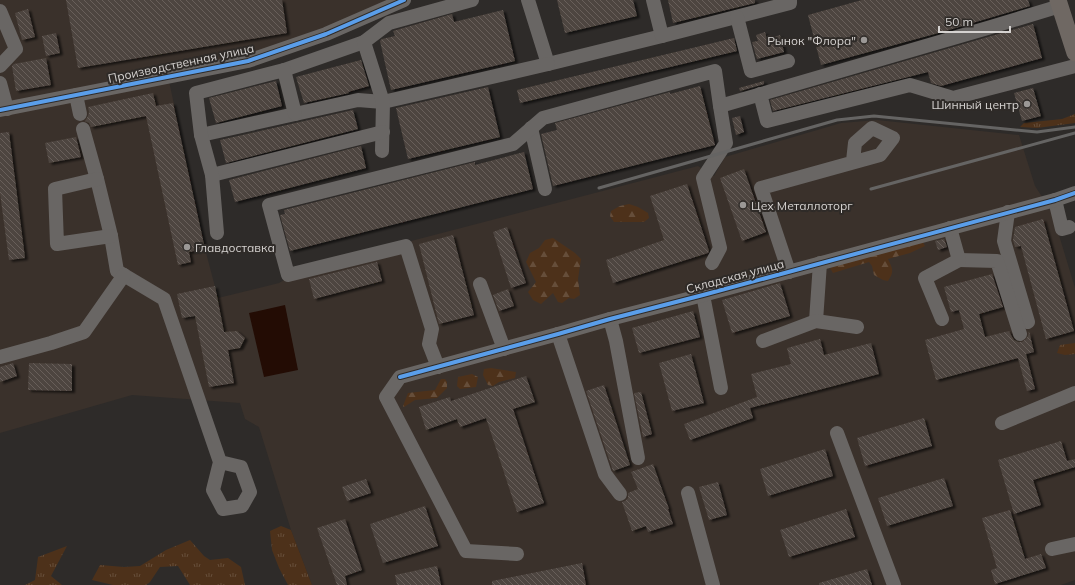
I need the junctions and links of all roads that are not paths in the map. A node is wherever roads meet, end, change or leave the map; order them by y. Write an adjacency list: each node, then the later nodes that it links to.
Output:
1 (404, 0): 19 (street, Производственная улица)
2 (472, 0): 10 (street)
3 (528, 0): 13 (street)
4 (653, 0): 9 (street)
5 (790, 0): 8 (street)
6 (1059, 3): 11 (main road); 18 (street)
7 (0, 10): 14 (street)
8 (736, 17): 9 (street); 12 (street)
9 (662, 36): 13 (street)
10 (364, 42): 16 (street); 20 (street)
11 (1075, 53)
12 (788, 60)
13 (548, 64): 20 (street)
14 (0, 66)
15 (1075, 66): 18 (street)
16 (284, 70): 24 (street); 28 (street)
17 (0, 83): 22 (street)
18 (760, 94): 21 (street)
19 (76, 95): 22 (street, Производственная улица); 23 (street)
20 (383, 102): 24 (street); 27 (street)
21 (720, 106): 25 (street); 42 (street)
22 (3, 109)
23 (80, 114)
24 (295, 114): 28 (street)
25 (531, 128): 33 (street); 56 (street)
26 (83, 129): 32 (street)
27 (383, 132): 29 (street); 31 (street)
28 (201, 135): 31 (street)
29 (382, 151)
30 (853, 161): 44 (street)
31 (212, 175): 39 (street)
32 (97, 178): 40 (street); 40 (street)
33 (545, 189)
34 (1075, 193): 35 (street, Складская улица)
35 (1055, 200): 36 (street, Складская улица); 37 (street)
36 (1008, 212): 38 (street, Складская улица); 41 (street)
37 (1069, 227)
38 (950, 228): 41 (street); 43 (street, Складская улица)
39 (218, 233)
40 (111, 236): 45 (street)
41 (959, 260): 49 (street)
42 (712, 263)
43 (820, 263): 44 (street, Складская улица); 50 (street)
44 (789, 272): 47 (street, Складская улица)
45 (124, 275): 55 (street); 62 (street)
46 (480, 284): 54 (street)
47 (703, 295): 48 (street, Складская улица); 57 (street)
48 (610, 319): 52 (street, Складская улица); 61 (street)
49 (942, 319)
50 (816, 321): 51 (street); 53 (street)
51 (857, 327)
52 (558, 334): 54 (street, Складская улица); 64 (street)
53 (763, 341)
54 (504, 349): 56 (street, Складская улица)
55 (0, 357)
56 (438, 367): 67 (street, Складская улица)
57 (721, 388)
58 (1075, 393): 59 (street)
59 (1002, 423)
60 (837, 433): 69 (street)
61 (638, 458)
62 (220, 462)
63 (688, 493): 68 (street)
64 (620, 494)
65 (1075, 544): 66 (street)
66 (1052, 549)
67 (518, 554)
68 (713, 585)
69 (894, 585)

